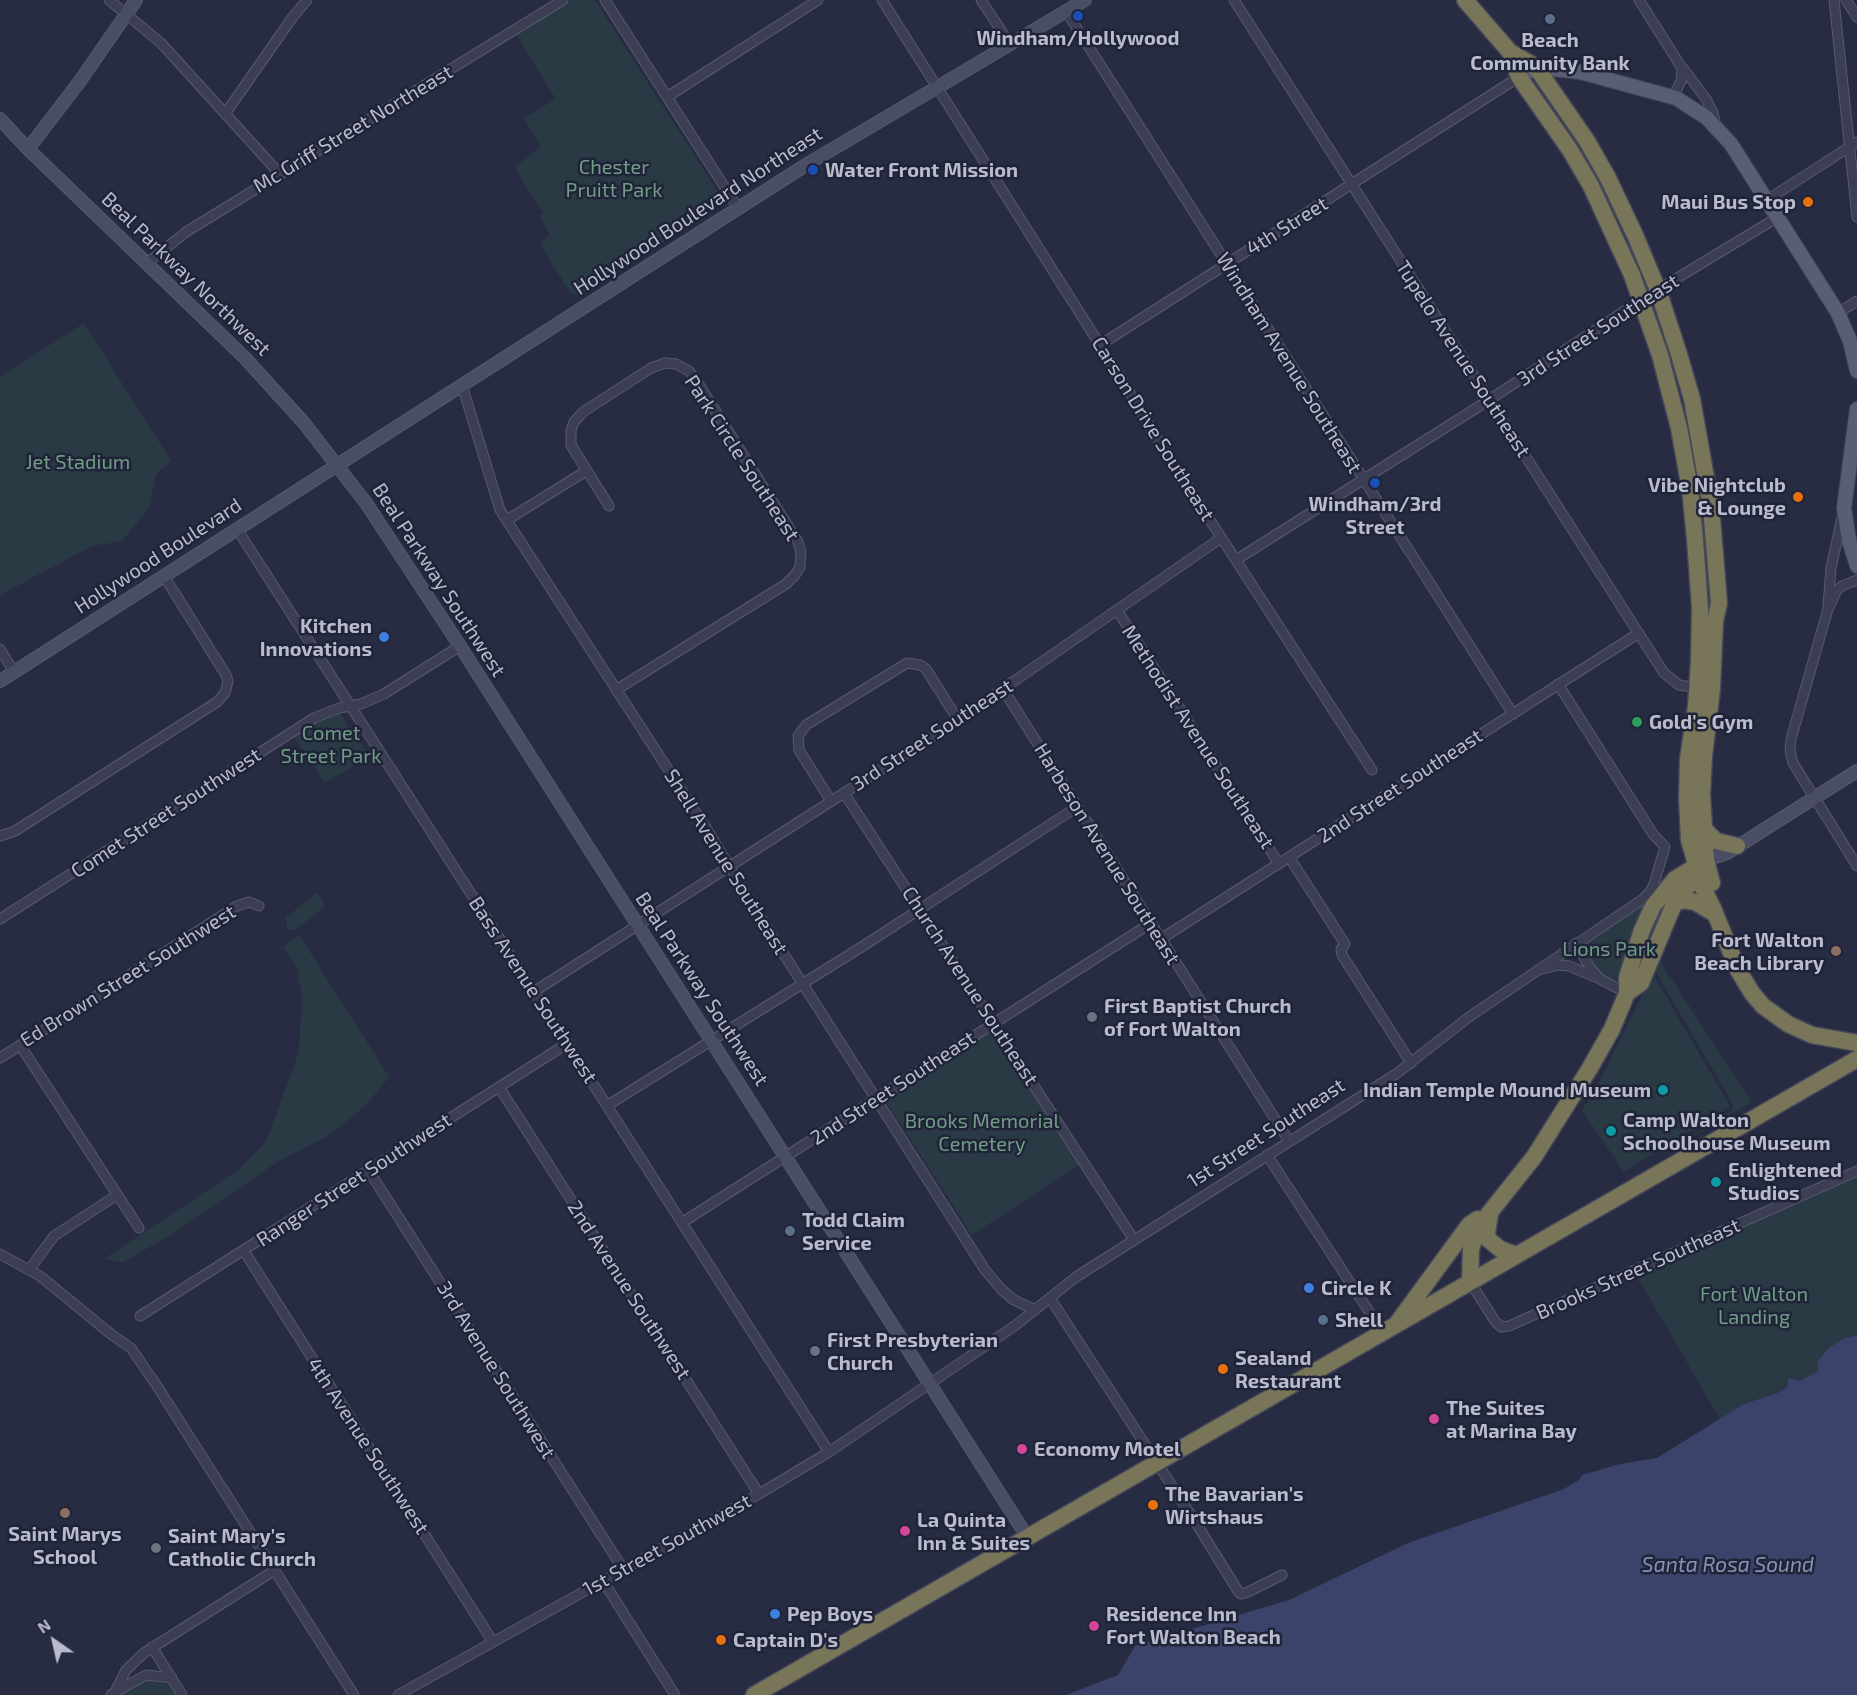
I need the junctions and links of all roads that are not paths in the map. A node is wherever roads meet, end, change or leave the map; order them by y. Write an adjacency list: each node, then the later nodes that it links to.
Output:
1 (109, 0): 16 (street)
2 (136, 0): 16 (main road)
3 (307, 0): 26 (street)
4 (563, 0): 31 (street, Mc Griff Street Northeast)
5 (605, 0): 24 (street)
6 (818, 0): 24 (street)
7 (882, 0): 23 (street, Carson Drive Southeast)
8 (981, 0): 18 (street)
9 (1085, 0): 15 (main road, Hollywood Boulevard Northeast)
10 (1234, 0): 32 (street, Tupelo Avenue Southeast)
11 (1465, 0): 19 (highway)
12 (1639, 0): 20 (street)
13 (1834, 0): 29 (street)
14 (1846, 0): 17 (street)
15 (1066, 11): 18 (main road, Hollywood Boulevard Northeast); 38 (street, Windham Avenue Southeast)
16 (126, 14): 26 (street); 30 (main road)
17 (1857, 17)
18 (1010, 44): 23 (main road, Hollywood Boulevard Northeast)
19 (1510, 52): 21 (highway); 22 (highway)
20 (1681, 65): 25 (street); 28 (street)
21 (1536, 67): 22 (main road); 25 (main road); 39 (highway)
22 (1519, 77): 32 (street, 4th Street); 40 (highway)
23 (938, 87): 34 (main road, Hollywood Boulevard Northeast); 43 (street, Carson Drive Southeast)
24 (667, 97): 34 (street)
25 (1673, 97): 28 (main road)
26 (225, 114): 31 (street)
27 (0, 119): 30 (main road, Beal Parkway Northwest)
28 (1716, 126): 33 (main road)
29 (1854, 145): 33 (street); 35 (street)
30 (28, 148): 37 (main road, Beal Parkway Northwest)
31 (279, 173): 37 (street, Mc Griff Street Northeast)
32 (1352, 185): 38 (street, 4th Street); 46 (street, Tupelo Avenue Southeast)
33 (1767, 200): 36 (main road)
34 (738, 208): 45 (main road, Hollywood Boulevard Northeast)
35 (1857, 217)
36 (1778, 218): 39 (street, 3rd Street Southeast); 42 (main road)
37 (147, 263): 48 (main road, Beal Parkway Northwest)
38 (1226, 265): 43 (street, 4th Street); 50 (street, Windham Avenue Southeast)
39 (1658, 290): 40 (street, 3rd Street Southeast); 68 (highway)
40 (1641, 300): 46 (street, 3rd Street Southeast); 68 (highway)
41 (1857, 301): 42 (street)
42 (1838, 313): 44 (main road)
43 (1100, 345): 55 (street, Carson Drive Southeast)
44 (1857, 371)
45 (462, 385): 48 (main road, Hollywood Boulevard Northeast); 53 (street, Shell Avenue Southeast)
46 (1490, 400): 50 (street, 3rd Street Southeast); 62 (street, Tupelo Avenue Southeast)
47 (1857, 409): 52 (main road)
48 (338, 464): 54 (main road, Hollywood Boulevard); 63 (main road, Beal Parkway Southwest)
49 (586, 471): 51 (street, Park Circle Southeast); 53 (street); 70 (street, Park Circle Southeast)
50 (1363, 480): 56 (street, 3rd Street Southeast); 72 (street, Windham Avenue Southeast)
51 (609, 506)
52 (1844, 508): 57 (main road); 60 (street)
53 (507, 520): 70 (street, Shell Avenue Southeast)
54 (237, 529): 58 (main road, Hollywood Boulevard); 71 (street, Bass Avenue Southwest)
55 (1221, 538): 56 (street, Carson Drive Southeast); 61 (street, 3rd Street Southeast)
56 (1236, 560): 74 (street, Carson Drive Southeast)
57 (1857, 566)
58 (164, 576): 65 (main road, Hollywood Boulevard); 81 (street)
59 (1857, 580): 60 (street)
60 (1828, 609): 77 (street)
61 (1117, 610): 69 (street, 3rd Street Southeast); 84 (street, Methodist Avenue Southeast)
62 (1639, 633): 67 (street, 2nd Street Southeast); 68 (street, Tupelo Avenue Southeast)
63 (460, 646): 71 (street, Comet Street Southwest); 94 (main road, Beal Parkway Southwest)
64 (0, 649): 65 (street)
65 (14, 672): 66 (main road, Hollywood Boulevard)
66 (0, 681)
67 (1558, 684): 72 (street, 2nd Street Southeast); 96 (street, 1st Street Southeast)
68 (1705, 688): 80 (highway); 87 (highway)
69 (1003, 689): 73 (street, 3rd Street Southeast); 79 (street, Harbeson Avenue Southeast)
70 (616, 690): 86 (street, Shell Avenue Southeast)
71 (350, 706): 92 (street, Comet Street Southwest); 100 (street, Bass Avenue Southwest)
72 (1513, 714): 83 (street, 2nd Street Southeast)
73 (958, 720): 76 (street, 3rd Street Southeast); 78 (street)
74 (1372, 770)
75 (1857, 771): 77 (main road)
76 (844, 793): 78 (street, 3rd Street Southeast); 90 (street, Church Avenue Southeast)
77 (1815, 798): 82 (main road); 85 (street)
78 (831, 801): 86 (street, 3rd Street Southeast)
79 (1077, 807): 90 (street); 93 (street, Harbeson Avenue Southeast)
80 (1703, 828): 82 (highway); 87 (highway)
81 (0, 836)
82 (1732, 849): 87 (main road)
83 (1289, 857): 84 (street, 2nd Street Southeast); 109 (street, Methodist Avenue Southeast)
84 (1279, 864): 95 (street, 2nd Street Southeast)
85 (1857, 866)
86 (729, 867): 94 (street, 3rd Street Southeast); 99 (street, Shell Avenue Southeast)
87 (1703, 868): 88 (highway); 91 (highway); 101 (highway)
88 (1674, 904): 91 (highway); 101 (highway)
89 (259, 906): 106 (street, Ed Brown Street Southwest)
90 (920, 908): 99 (street); 102 (street, Church Avenue Southeast)
91 (1714, 911): 105 (highway)
92 (0, 919)
93 (1151, 923): 95 (street, Harbeson Avenue Southeast); 102 (street, 2nd Street Southeast)
94 (639, 926): 100 (street, 3rd Street Southeast); 103 (main road, Beal Parkway Southwest)
95 (1161, 939): 113 (street, Harbeson Avenue Southeast)
96 (1576, 943): 97 (street, 1st Street Southeast); 98 (street)
97 (1538, 971): 98 (street); 109 (street, 1st Street Southeast)
98 (1600, 979): 101 (street)
99 (803, 984): 103 (street); 111 (street, Shell Avenue Southeast)
100 (535, 991): 104 (street, Bass Avenue Southwest)
101 (1627, 993): 119 (highway)
102 (994, 1023): 111 (street, 2nd Street Southeast); 122 (street, Church Avenue Southeast)
103 (712, 1041): 112 (street); 115 (main road, Beal Parkway Southwest)
104 (568, 1043): 110 (street, Ranger Street Southwest); 112 (street, Bass Avenue Southwest)
105 (1857, 1043)
106 (20, 1045): 107 (street, Ed Brown Street Southwest); 118 (street)
107 (0, 1058)
108 (1857, 1059): 125 (highway)
109 (1411, 1063): 113 (street, 1st Street Southeast)
110 (499, 1088): 116 (street, Ranger Street Southwest); 135 (street, 2nd Avenue Southwest)
111 (876, 1099): 115 (street, 2nd Street Southeast); 129 (street, Shell Avenue Southeast)
112 (608, 1105): 120 (street, Bass Avenue Southwest)
113 (1289, 1141): 114 (street, 1st Street Southeast)
114 (1268, 1155): 122 (street, 1st Street Southeast); 131 (street)
115 (786, 1157): 120 (street, 2nd Street Southeast); 132 (main road, Beal Parkway Southwest)
116 (369, 1171): 123 (street, Ranger Street Southwest); 137 (street, 3rd Avenue Southwest)
117 (1857, 1171): 127 (street, Brooks Street Southeast)
118 (117, 1194): 121 (street); 126 (street)
119 (1490, 1210): 125 (highway); 127 (highway); 131 (highway)
120 (683, 1222): 133 (street, Bass Avenue Southwest)
121 (139, 1228)
122 (1134, 1240): 128 (street, 1st Street Southeast)
123 (244, 1251): 130 (street, Ranger Street Southwest); 141 (street, 4th Avenue Southwest)
124 (0, 1254): 126 (street)
125 (1516, 1256): 127 (highway)
126 (29, 1270): 138 (street)
127 (1470, 1282): 131 (highway)
128 (1050, 1298): 129 (street, 1st Street Southeast); 134 (street)
129 (1035, 1310): 132 (street, 1st Street Southeast)
130 (140, 1316)
131 (1389, 1330): 134 (highway)
132 (931, 1384): 133 (street, 1st Street Southwest); 136 (main road, Beal Parkway Southwest)
133 (829, 1452): 135 (street, 1st Street Southwest)
134 (1156, 1464): 136 (highway); 139 (street)
135 (759, 1494): 137 (street, 1st Street Southwest)
136 (1029, 1538): 149 (highway)
137 (623, 1569): 140 (street, 1st Street Southwest)
138 (275, 1570): 142 (street); 146 (street)
139 (1282, 1575)
140 (603, 1581): 141 (street, 1st Street Southwest); 148 (street)
141 (493, 1642): 147 (street, 1st Street Southwest)
142 (152, 1647): 143 (street); 144 (street)
143 (172, 1678): 144 (street); 145 (street)
144 (113, 1694)
145 (182, 1695)
146 (354, 1695)
147 (398, 1695)
148 (675, 1695)
149 (754, 1695)

